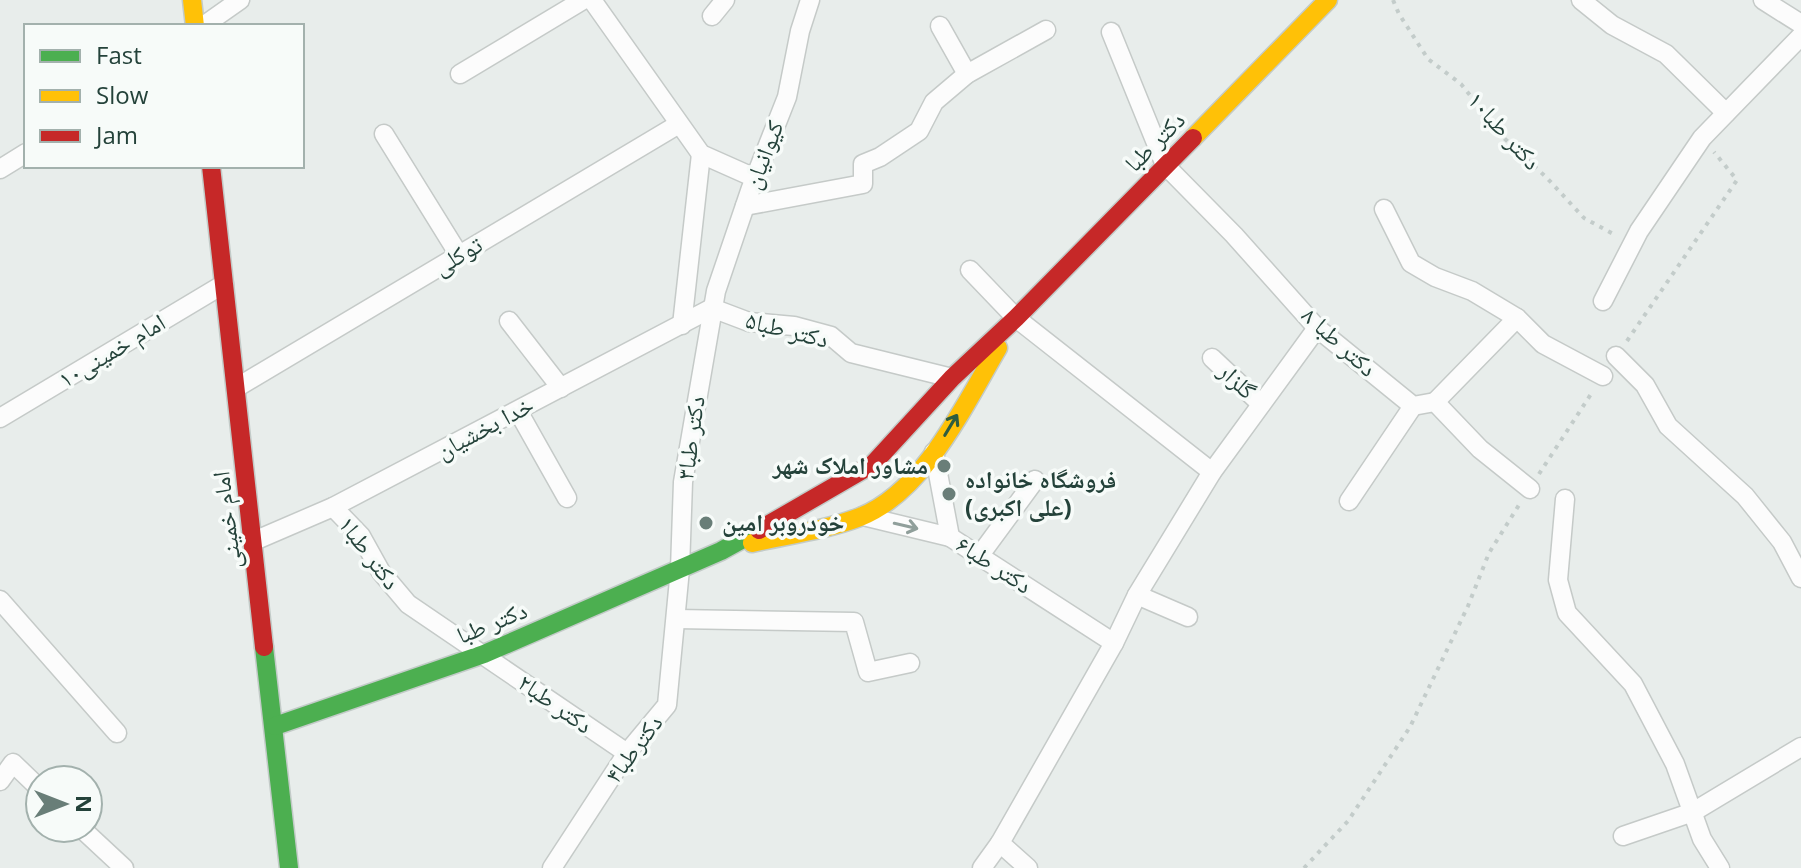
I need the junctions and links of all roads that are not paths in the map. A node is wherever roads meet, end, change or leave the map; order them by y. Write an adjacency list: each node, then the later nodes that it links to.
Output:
1 (192, 0): 11 (street)
2 (240, 0): 12 (street)
3 (583, 0): 18 (street)
4 (592, 0): 21 (street)
5 (725, 0): 10 (street)
6 (810, 0): 28 (street, کیوانیان)
7 (1328, 0): 25 (street, دکتر طبا)
8 (1581, 0): 20 (street)
9 (1763, 0): 13 (street)
10 (712, 16)
11 (195, 24)
12 (206, 24)
13 (1801, 24)
14 (940, 26): 19 (street)
15 (1046, 30): 19 (street)
16 (1111, 32): 25 (street)
17 (1801, 36): 20 (street)
18 (460, 74)
19 (967, 74): 29 (street)
20 (1726, 113): 34 (street)
21 (679, 124): 24 (street); 31 (street, توکلی)
22 (384, 134): 31 (street)
23 (24, 154): 27 (street)
24 (701, 154): 28 (street); 39 (street)
25 (1165, 165): 36 (street, دکتر طبا); 40 (street, دکتر طبا ۸)
26 (211, 168): 33 (street, امام خمینی)
27 (0, 169)
28 (755, 178): 29 (street, کیوانیان)
29 (745, 206): 35 (street, کیوانیان)
30 (1384, 209): 37 (street)
31 (459, 255): 45 (street, توکلی)
32 (970, 270): 36 (street)
33 (224, 284): 45 (street, امام خمینی); 51 (street, امام خمینی۱۰)
34 (1603, 301)
35 (712, 308): 39 (street, خدا بخشیان); 44 (street, دکتر طبا۵); 66 (street, دکتر طبا۳)
36 (1016, 318): 44 (street, دکتر طبا); 52 (street, دکتر طبا, one-way to 36); 53 (street)
37 (1517, 318): 43 (street); 47 (street)
38 (509, 321): 46 (street)
39 (682, 325): 46 (street, خدا بخشیان)
40 (1317, 328): 48 (street); 49 (street, دکتر طبا ۸)
41 (1616, 356): 67 (street)
42 (1212, 358): 48 (street, گلزار)
43 (1603, 376)
44 (952, 378): 54 (street, دکتر طبا)
45 (236, 388): 63 (street, امام خمینی)
46 (561, 388): 50 (street, خدا بخشیان)
47 (1435, 402): 49 (street); 56 (street)
48 (1261, 404): 53 (street)
49 (1413, 406): 59 (street)
50 (518, 411): 57 (street); 60 (street, خدا بخشیان)
51 (0, 418)
52 (934, 452): 54 (street, دکتر طبا); 62 (street)
53 (1212, 472): 68 (street)
54 (887, 477): 61 (street, دکتر طبا); 64 (street, دکتر طبا)
55 (1035, 480): 65 (street)
56 (1530, 489)
57 (567, 498)
58 (1565, 499): 81 (street)
59 (1349, 501)
60 (333, 507): 63 (street, خدا بخشیان); 73 (street, دکتر طبا۱)
61 (863, 516): 62 (street, دکتر طبا۶, one-way to 62); 64 (street, دکتر طبا)
62 (950, 537): 65 (street, دکتر طبا۶)
63 (254, 541): 75 (street, امام خمینی)
64 (721, 551): 66 (street, دکتر طبا)
65 (980, 555): 72 (street, دکتر طبا۶)
66 (680, 569): 71 (street, دکترطبا۴); 73 (street, دکتر طبا)
67 (1801, 578)
68 (1137, 595): 70 (street); 72 (street)
69 (0, 600): 76 (street)
70 (1188, 617)
71 (676, 619): 74 (street); 78 (street, دکترطبا۴)
72 (1114, 643): 83 (street)
73 (484, 654): 75 (street, دکتر طبا); 78 (street, دکتر طبا۲)
74 (910, 663)
75 (275, 726): 86 (street, امام خمینی)
76 (117, 733)
77 (1801, 747): 81 (street)
78 (627, 753): 87 (street, دکترطبا۴)
79 (24, 774): 80 (street)
80 (0, 781)
81 (1693, 812): 82 (street); 90 (street)
82 (1623, 836)
83 (1000, 843): 88 (street); 89 (street)
84 (98, 844): 85 (street)
85 (124, 868)
86 (289, 868)
87 (552, 868)
88 (982, 868)
89 (1028, 868)
90 (1720, 868)

